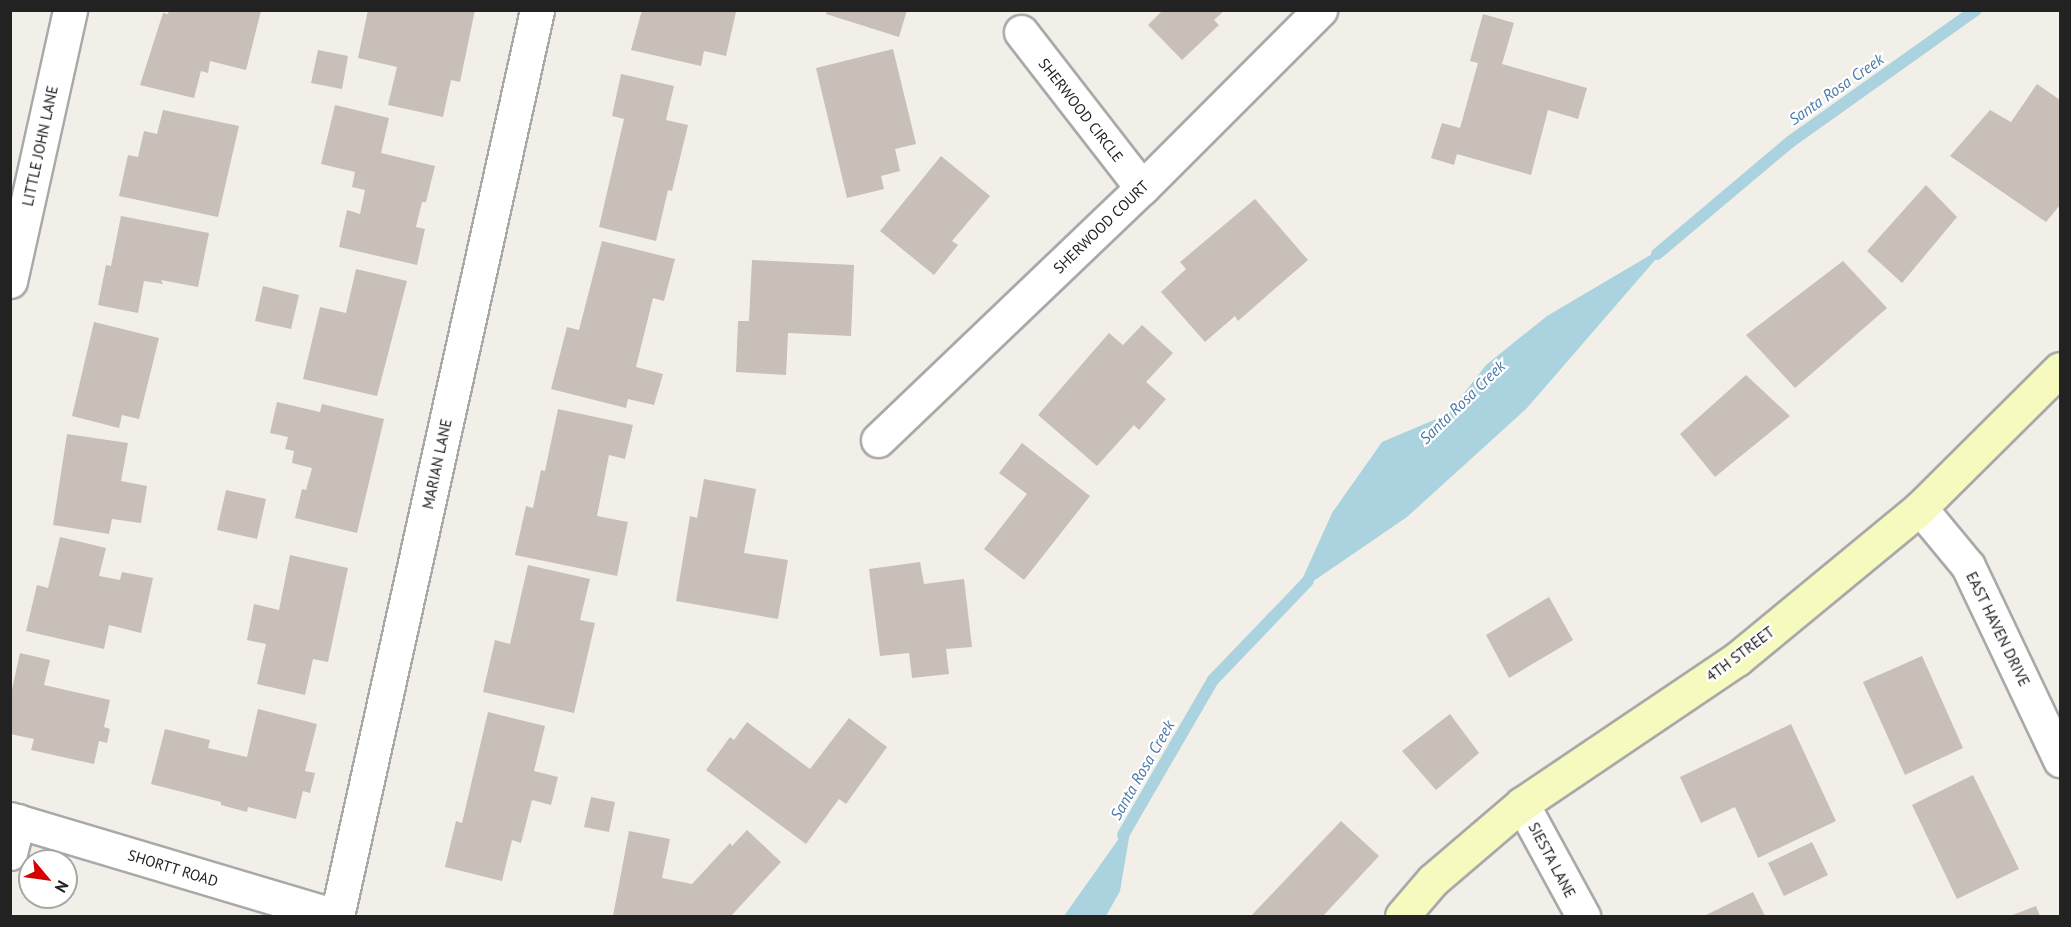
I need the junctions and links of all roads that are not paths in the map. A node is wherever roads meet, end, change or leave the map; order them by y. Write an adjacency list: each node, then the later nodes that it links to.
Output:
1 (70, 10): 6 (street, LITTLE JOHN LANE)
2 (537, 10): 14 (street, MARIAN LANE)
3 (1320, 10): 5 (street, SHERWOOD COURT)
4 (1021, 32): 5 (street, SHERWOOD CIRCLE)
5 (1142, 188): 8 (street, SHERWOOD COURT)
6 (10, 281)
7 (2061, 369): 9 (main road, 4TH STREET)
8 (878, 440)
9 (1920, 508): 10 (street, EAST HAVEN DRIVE); 11 (main road, 4TH STREET)
10 (2061, 760)
11 (1522, 804): 15 (main road, 4TH STREET); 16 (street, SIESTA LANE)
12 (14, 820): 13 (street); 14 (street, SHORTT ROAD)
13 (10, 853)
14 (336, 916)
15 (1402, 916)
16 (1582, 916)

